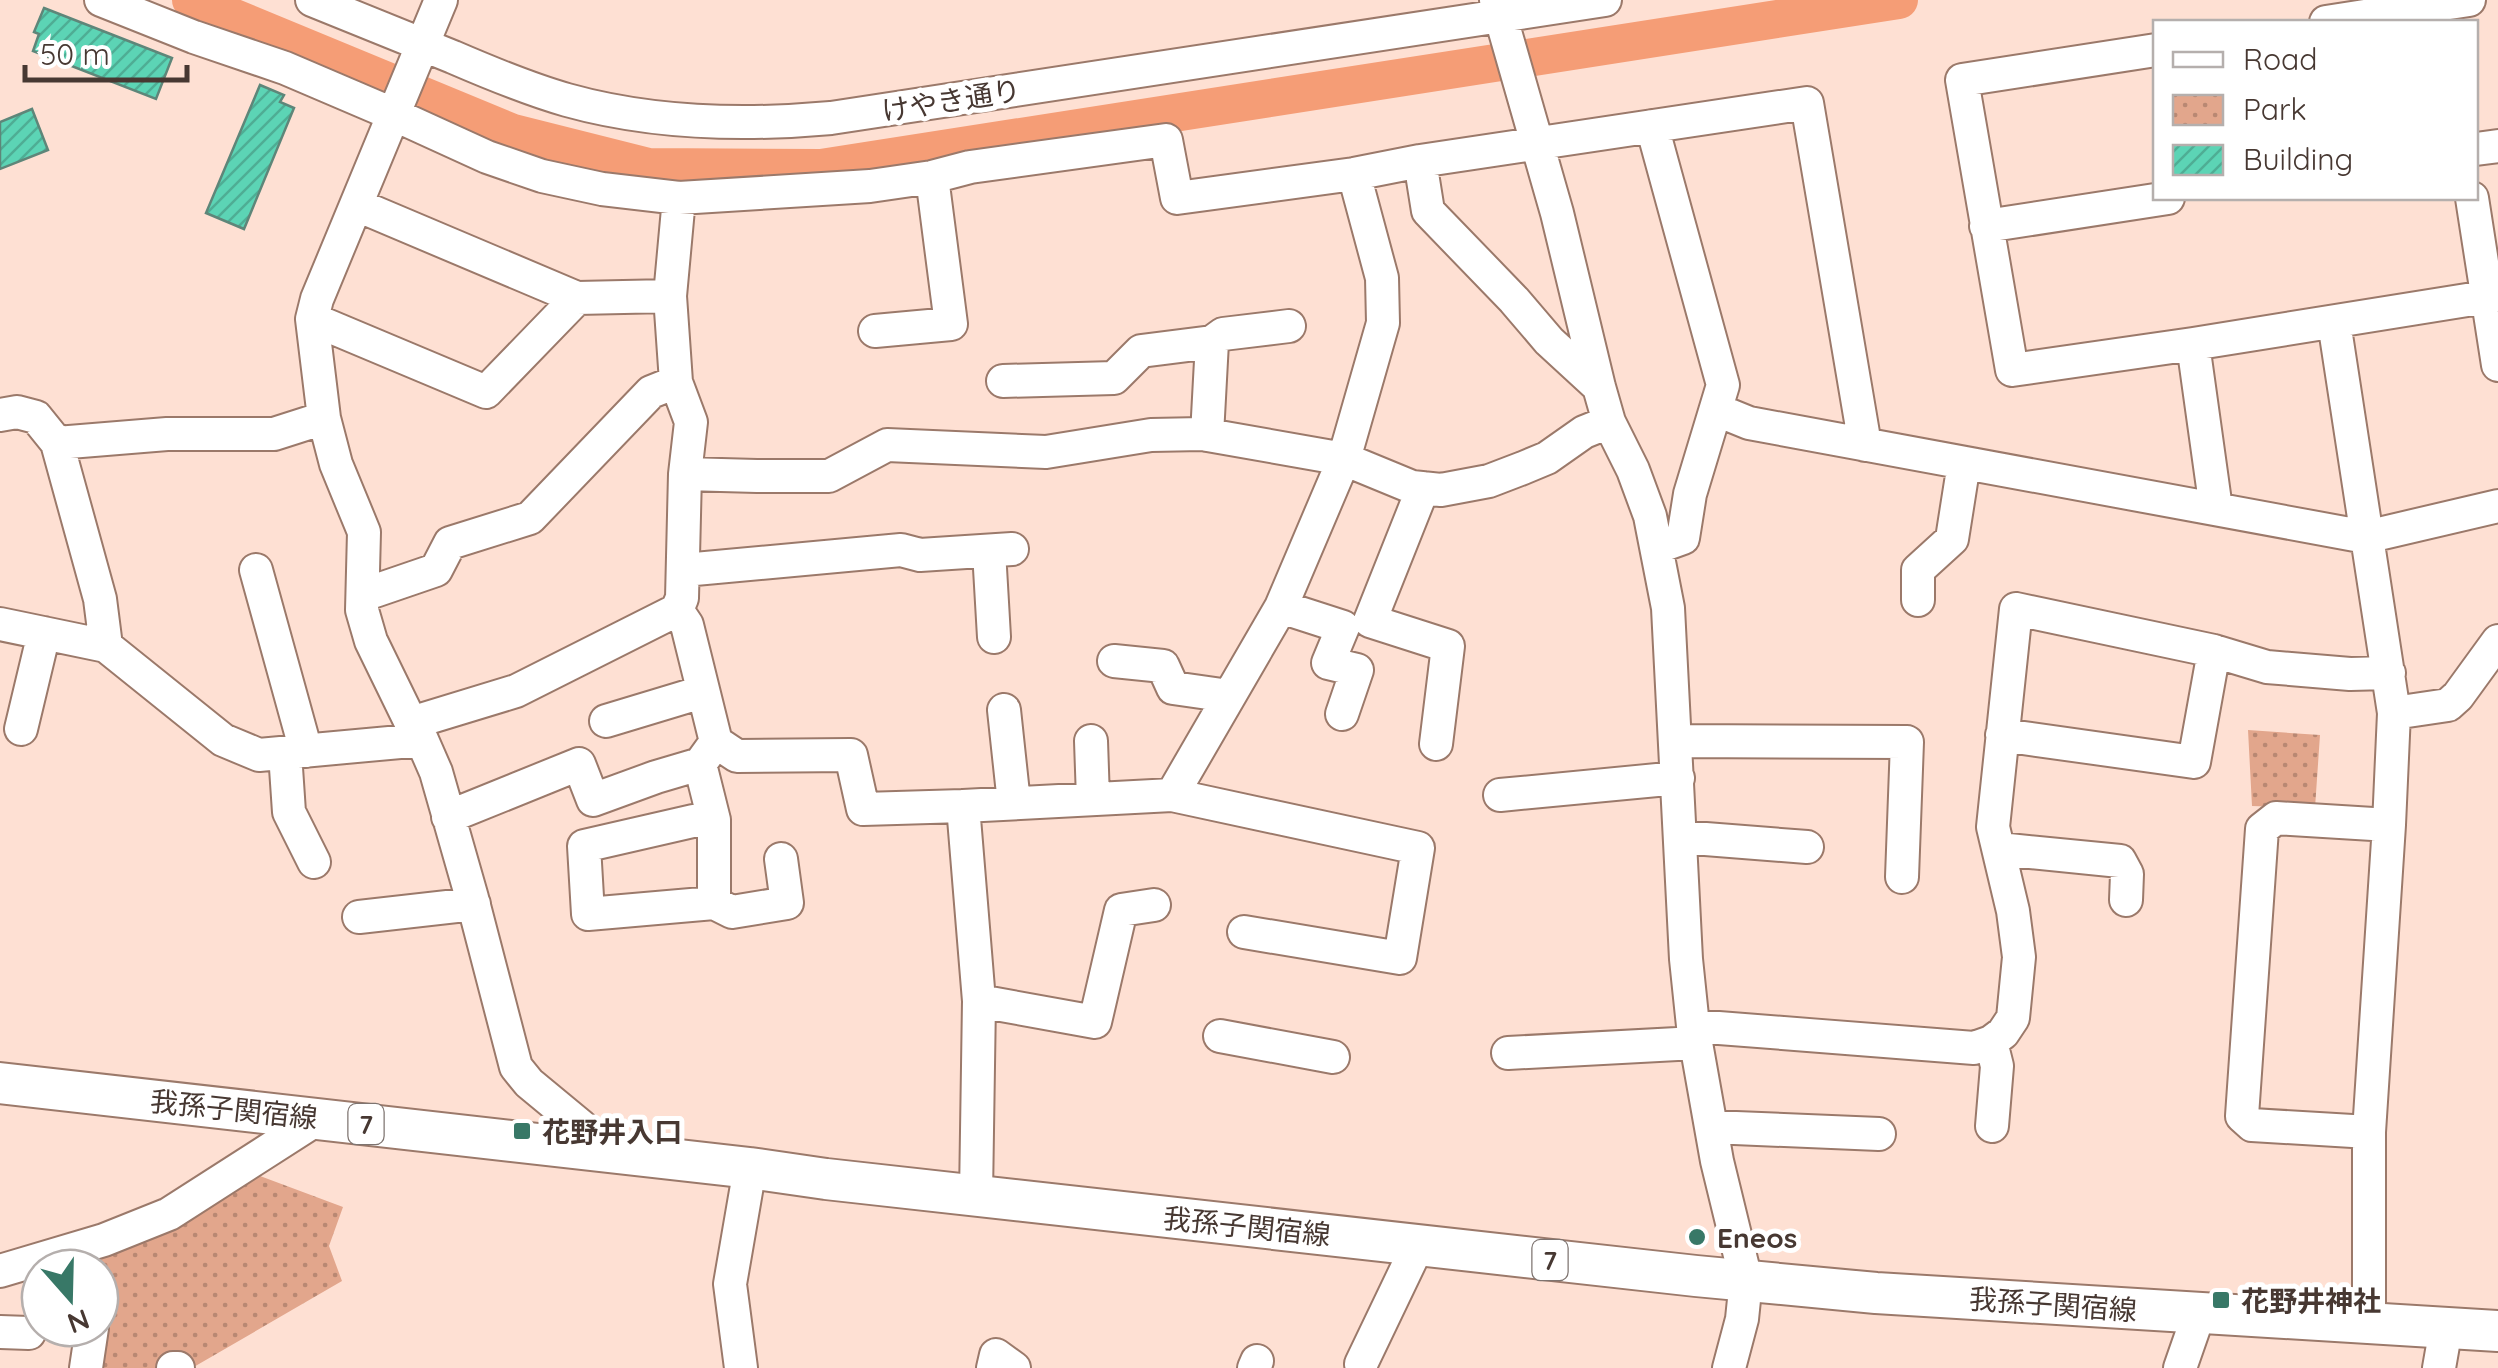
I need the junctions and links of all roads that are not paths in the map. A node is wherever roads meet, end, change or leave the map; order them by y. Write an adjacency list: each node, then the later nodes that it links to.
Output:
1 (102, 0): 10 (street)
2 (312, 0): 9 (street, けやき通り)
3 (441, 0): 9 (street)
4 (1605, 0): 7 (street, けやき通り)
5 (2450, 7): 6 (street)
6 (2343, 20)
7 (1506, 33): 9 (street, けやき通り); 12 (street)
8 (2153, 50): 20 (street)
9 (418, 56): 10 (street)
10 (397, 110): 16 (street); 19 (street)
11 (1652, 126): 12 (street); 34 (street); 40 (street)
12 (1536, 144): 13 (street); 33 (street)
13 (1420, 161): 14 (street); 33 (street)
14 (1354, 174): 15 (street); 41 (street)
15 (932, 176): 16 (street); 27 (street)
16 (679, 198): 21 (street)
17 (2155, 200): 20 (street)
18 (2472, 200): 22 (street)
19 (357, 206): 23 (street); 24 (street)
20 (1986, 226): 29 (street)
21 (670, 296): 23 (street); 32 (street)
22 (2493, 296): 25 (street); 30 (street)
23 (577, 298): 24 (street)
24 (312, 319): 36 (street)
25 (2334, 322): 29 (street); 47 (street)
26 (1288, 326): 28 (street)
27 (876, 331)
28 (1212, 342): 31 (street); 38 (street)
29 (2194, 344): 46 (street)
30 (2498, 365)
31 (1003, 381)
32 (676, 382): 43 (street); 51 (street)
33 (1598, 388): 37 (street)
34 (1717, 410): 40 (street); 48 (street)
35 (0, 415): 39 (street)
36 (324, 418): 39 (street); 51 (street)
37 (1610, 422): 44 (street); 48 (street)
38 (1206, 435): 41 (street); 43 (street)
39 (58, 443): 59 (street)
40 (1865, 445): 42 (street)
41 (1344, 459): 44 (street); 53 (street)
42 (1964, 463): 46 (street); 52 (street)
43 (685, 474): 50 (street)
44 (1423, 488): 74 (street)
45 (2498, 506): 47 (street)
46 (2216, 509): 47 (street)
47 (2366, 537): 62 (street)
48 (1658, 547): 73 (street)
49 (256, 570): 75 (street)
50 (684, 570): 54 (street); 57 (street)
51 (363, 596): 70 (street)
52 (1918, 600)
53 (1281, 607): 64 (street); 67 (street)
54 (677, 610): 63 (street); 70 (street)
55 (0, 624): 56 (street)
56 (44, 633): 59 (street); 69 (street)
57 (994, 637)
58 (2498, 641): 66 (street)
59 (106, 646): 75 (street)
60 (2214, 650): 62 (street); 71 (street); 71 (street)
61 (1114, 661): 64 (street)
62 (2389, 674): 66 (street)
63 (702, 692): 68 (street); 76 (street)
64 (1229, 696): 78 (street)
65 (1004, 710): 81 (street)
66 (2394, 713): 85 (street)
67 (1342, 714)
68 (606, 720)
69 (21, 729)
70 (417, 732): 75 (street); 83 (street)
71 (2002, 735): 88 (street)
72 (1091, 740): 80 (street)
73 (1676, 741): 77 (street); 91 (street)
74 (1436, 744)
75 (296, 752): 90 (street)
76 (708, 753): 82 (street); 83 (street); 84 (street)
77 (1678, 778): 79 (street); 86 (street)
78 (1172, 795): 80 (street); 97 (street)
79 (1500, 796)
80 (1093, 799): 81 (street)
81 (1014, 803): 82 (street)
82 (963, 806): 98 (street)
83 (448, 817): 94 (street)
84 (714, 820): 93 (street); 93 (street)
85 (2389, 825): 108 (street); 108 (street)
86 (1680, 837): 87 (street); 99 (street)
87 (1807, 847)
88 (1999, 848): 92 (street); 101 (street)
89 (781, 859): 93 (street)
90 (314, 862)
91 (1902, 877)
92 (2126, 900)
93 (714, 903)
94 (474, 904): 96 (street); 110 (street)
95 (1154, 905): 98 (street)
96 (360, 917)
97 (1244, 932)
98 (979, 1001): 112 (street)
99 (1694, 1035): 101 (street); 102 (street); 107 (street)
100 (1220, 1036): 103 (street)
101 (1992, 1042): 106 (street)
102 (1508, 1052)
103 (1332, 1057)
104 (0, 1084): 105 (main road, 我孫子関宿線 / 7)
105 (317, 1118): 110 (main road, 我孫子関宿線 / 7); 114 (street)
106 (1992, 1126)
107 (1710, 1127): 109 (street); 115 (street)
108 (2369, 1132): 117 (street)
109 (1879, 1134)
110 (605, 1153): 111 (main road, 我孫子関宿線 / 7)
111 (750, 1168): 112 (main road, 我孫子関宿線 / 7); 121 (street)
112 (976, 1196): 113 (main road, 我孫子関宿線 / 7)
113 (1418, 1245): 115 (main road, 我孫子関宿線 / 7); 120 (street)
114 (112, 1248)
115 (1746, 1280): 116 (main road, 我孫子関宿線 / 7); 124 (street)
116 (2196, 1312): 117 (main road, 我孫子関宿線 / 7); 125 (street)
117 (2369, 1324): 118 (main road, 我孫子関宿線 / 7)
118 (2446, 1328): 119 (main road, 我孫子関宿線 / 7); 126 (street)
119 (2498, 1331)
120 (1361, 1364)
121 (740, 1368)
122 (993, 1368): 123 (street)
123 (1014, 1368)
124 (1729, 1368)
125 (2180, 1368)
126 (2439, 1368)

